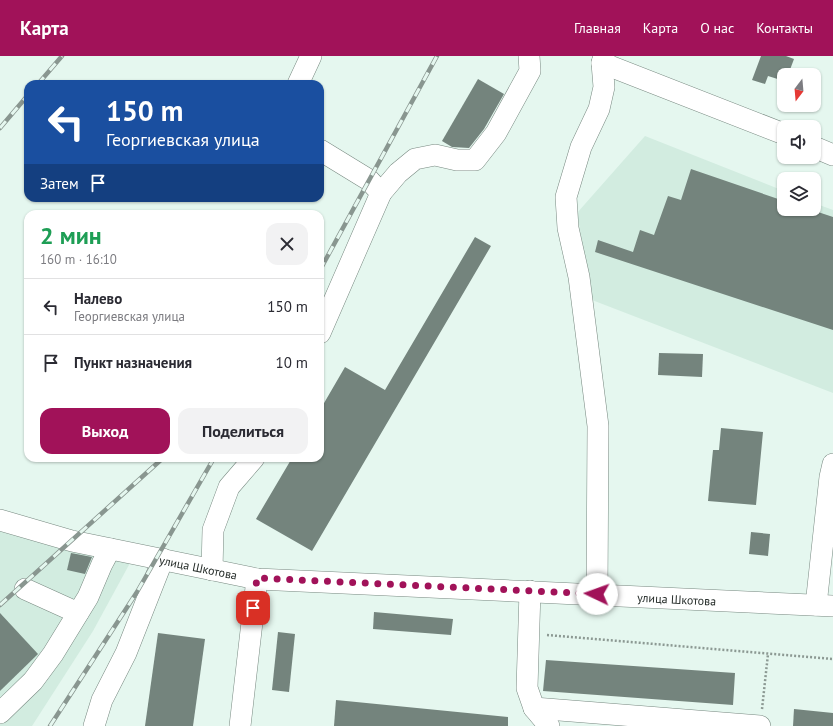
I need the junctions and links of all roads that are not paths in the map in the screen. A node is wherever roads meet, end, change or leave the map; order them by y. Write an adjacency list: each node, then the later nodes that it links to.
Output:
1 (311, 56): 4 (street)
2 (529, 56): 9 (street)
3 (603, 60): 5 (street); 20 (street)
4 (300, 80)
5 (777, 131)
6 (821, 149): 8 (street)
7 (324, 152): 9 (street)
8 (833, 155)
9 (381, 193): 10 (street)
10 (324, 324)
11 (251, 462): 16 (street)
12 (833, 464): 21 (street)
13 (0, 520): 14 (street, улица Шкотова)
14 (110, 549): 15 (street, улица Шкотова); 22 (street)
15 (163, 560): 16 (street, улица Шкотова); 25 (street)
16 (212, 570): 17 (street, улица Шкотова)
17 (257, 578): 19 (street, улица Шкотова); 26 (street)
18 (25, 589): 22 (street)
19 (530, 591): 20 (street, улица Шкотова); 23 (street)
20 (597, 594): 21 (street, улица Шкотова)
21 (825, 605)
22 (78, 613): 24 (street)
23 (534, 708): 27 (street); 28 (street)
24 (0, 713)
25 (94, 726)
26 (240, 726)
27 (549, 726)
28 (760, 726)

